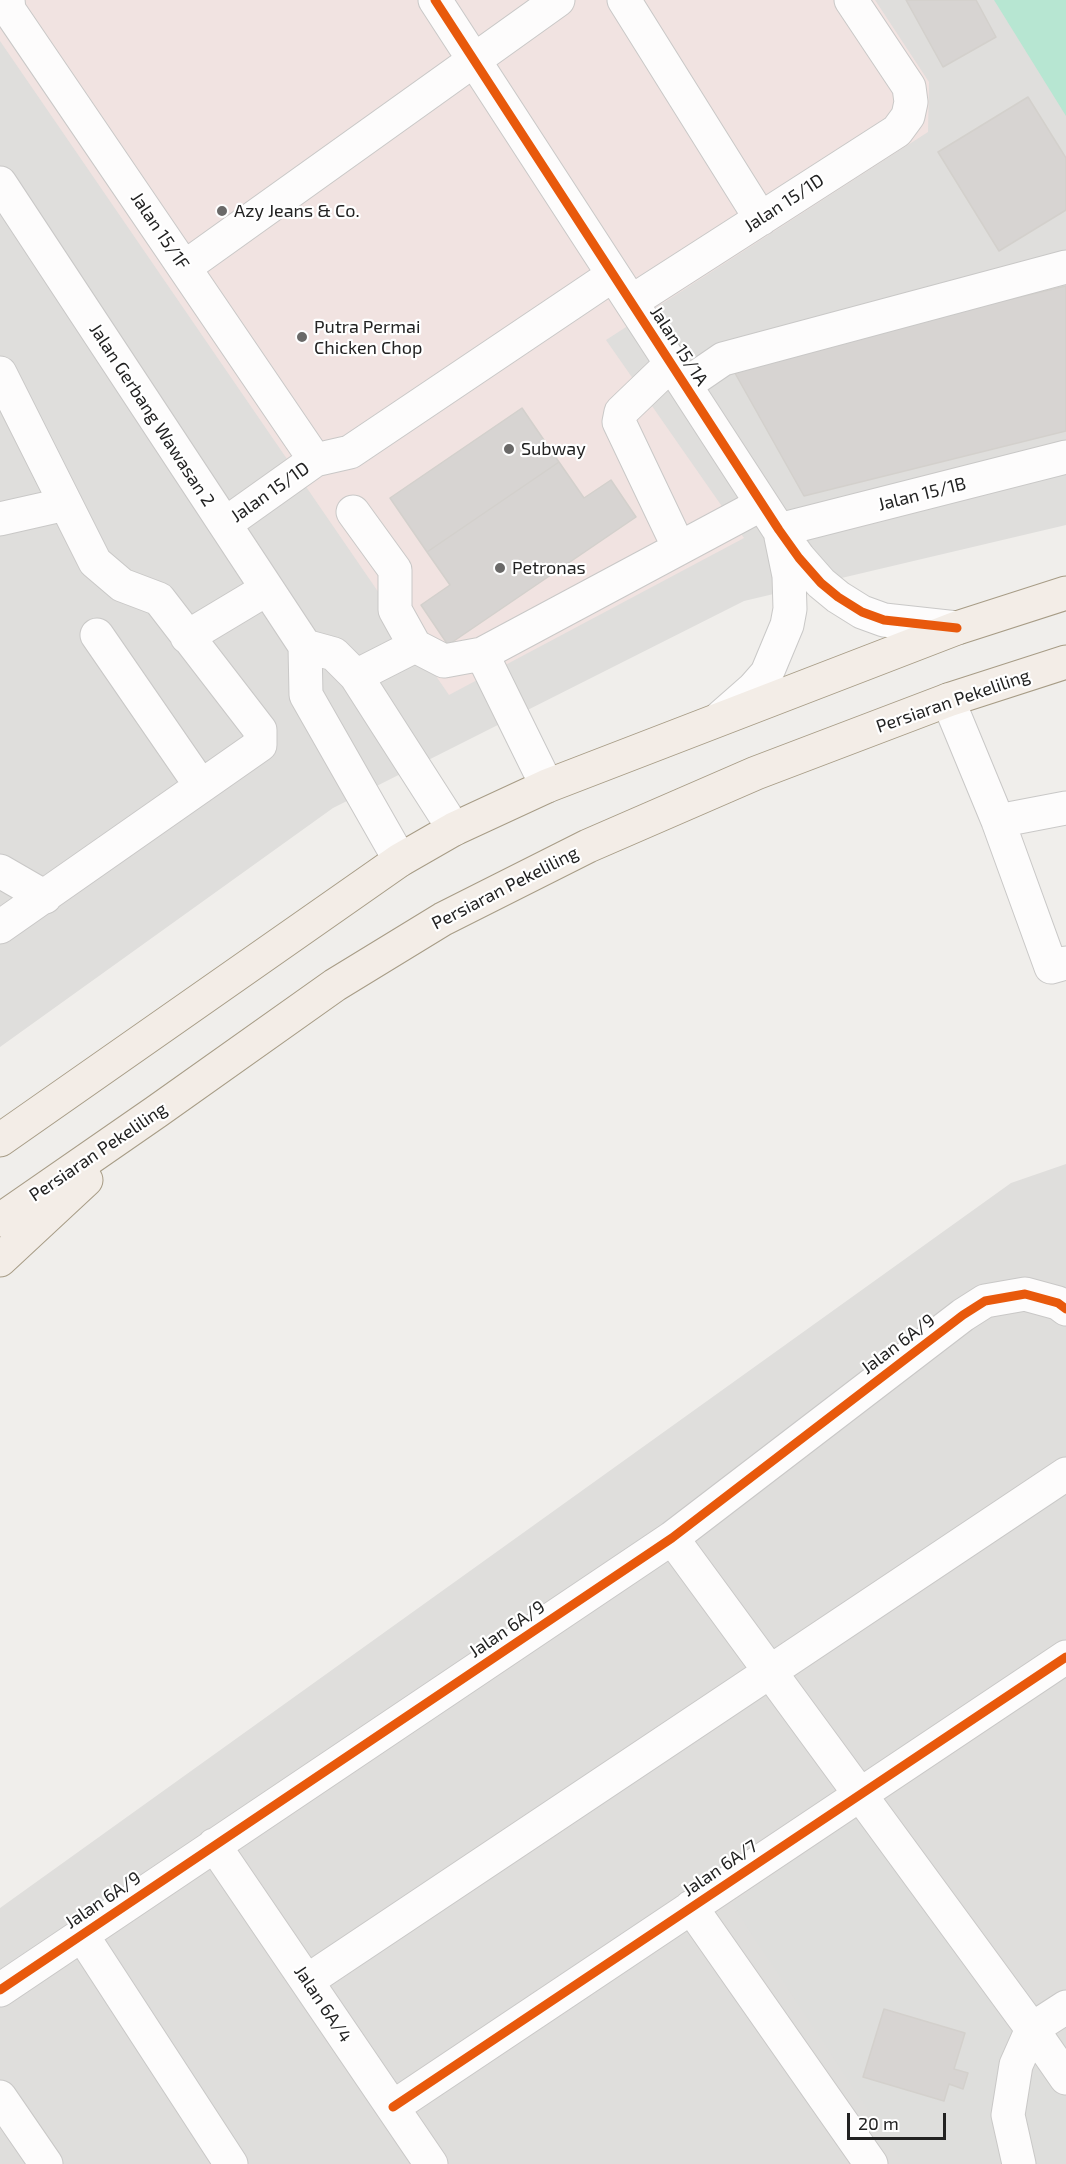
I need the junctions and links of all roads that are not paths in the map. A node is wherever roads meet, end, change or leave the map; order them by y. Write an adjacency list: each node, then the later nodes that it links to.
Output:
1 (8, 0): 9 (street, Jalan 15/1F)
2 (435, 0): 6 (street, Jalan 15/1A)
3 (558, 0): 6 (street)
4 (624, 0): 8 (street)
5 (851, 0): 8 (street, Jalan 15/1D)
6 (474, 61): 9 (street); 11 (street, Jalan 15/1A)
7 (0, 183): 22 (street, Jalan Gerbang Wawasan 2)
8 (761, 219): 12 (street, Jalan 15/1D)
9 (184, 267): 17 (street, Jalan 15/1F)
10 (1066, 267): 14 (street)
11 (613, 275): 12 (street, Jalan 15/1A); 17 (street)
12 (631, 302): 14 (street, Jalan 15/1A)
13 (0, 373): 15 (street)
14 (678, 375): 20 (street, Jalan 15/1A); 23 (street)
15 (12, 427): 18 (street)
16 (1066, 457): 20 (street, Jalan 15/1B)
17 (315, 460): 22 (street, Jalan 15/1D)
18 (66, 504): 21 (street); 28 (street)
19 (353, 512): 30 (street)
20 (770, 517): 23 (street, Jalan 15/1B); 26 (street, Jalan 15/1A); 35 (street, Jalan 15/1A)
21 (0, 519)
22 (225, 524): 24 (street, Jalan Gerbang Wawasan 2)
23 (679, 549): 31 (street, Jalan 15/1B)
24 (267, 589): 28 (street); 29 (street, Jalan Gerbang Wawasan 2)
25 (1066, 593): 26 (main road)
26 (957, 628): 35 (main road)
27 (97, 635): 36 (street)
28 (186, 636): 36 (street)
29 (305, 646): 33 (street); 41 (street)
30 (415, 646): 31 (street, Jalan 15/1B); 33 (street)
31 (482, 654): 37 (street)
32 (1066, 662): 34 (main road, Persiaran Pekeliling)
33 (356, 676): 40 (street)
34 (948, 700): 39 (street); 46 (main road, Persiaran Pekeliling)
35 (717, 722): 37 (main road)
36 (201, 786): 43 (street)
37 (547, 786): 40 (main road)
38 (1066, 808): 39 (street)
39 (999, 821): 45 (street)
40 (454, 829): 41 (main road)
41 (400, 860): 47 (main road)
42 (0, 871): 43 (street)
43 (45, 897): 44 (street)
44 (0, 927)
45 (1066, 963)
46 (156, 1113): 48 (main road, Persiaran Pekeliling); 49 (main road)
47 (0, 1140)
48 (0, 1220)
49 (0, 1260)
50 (1066, 1310): 52 (street, Jalan 6A/9)
51 (1066, 1474): 54 (street)
52 (672, 1538): 54 (street); 56 (street, Jalan 6A/9)
53 (1066, 1657): 55 (street, Jalan 6A/7)
54 (770, 1672): 55 (street); 59 (street)
55 (860, 1795): 57 (street, Jalan 6A/7); 62 (street)
56 (214, 1845): 58 (street, Jalan 6A/9); 59 (street, Jalan 6A/4)
57 (691, 1907): 65 (street, Jalan 6A/7); 66 (street)
58 (82, 1935): 60 (street, Jalan 6A/9); 68 (street)
59 (307, 1981): 65 (street, Jalan 6A/4)
60 (0, 1990)
61 (1066, 2007): 62 (street)
62 (1032, 2029): 63 (street); 70 (street)
63 (1066, 2078)
64 (0, 2097): 67 (street)
65 (393, 2107): 69 (street, Jalan 6A/4)
66 (862, 2161)
67 (46, 2164)
68 (231, 2164)
69 (432, 2164)
70 (1019, 2164)

